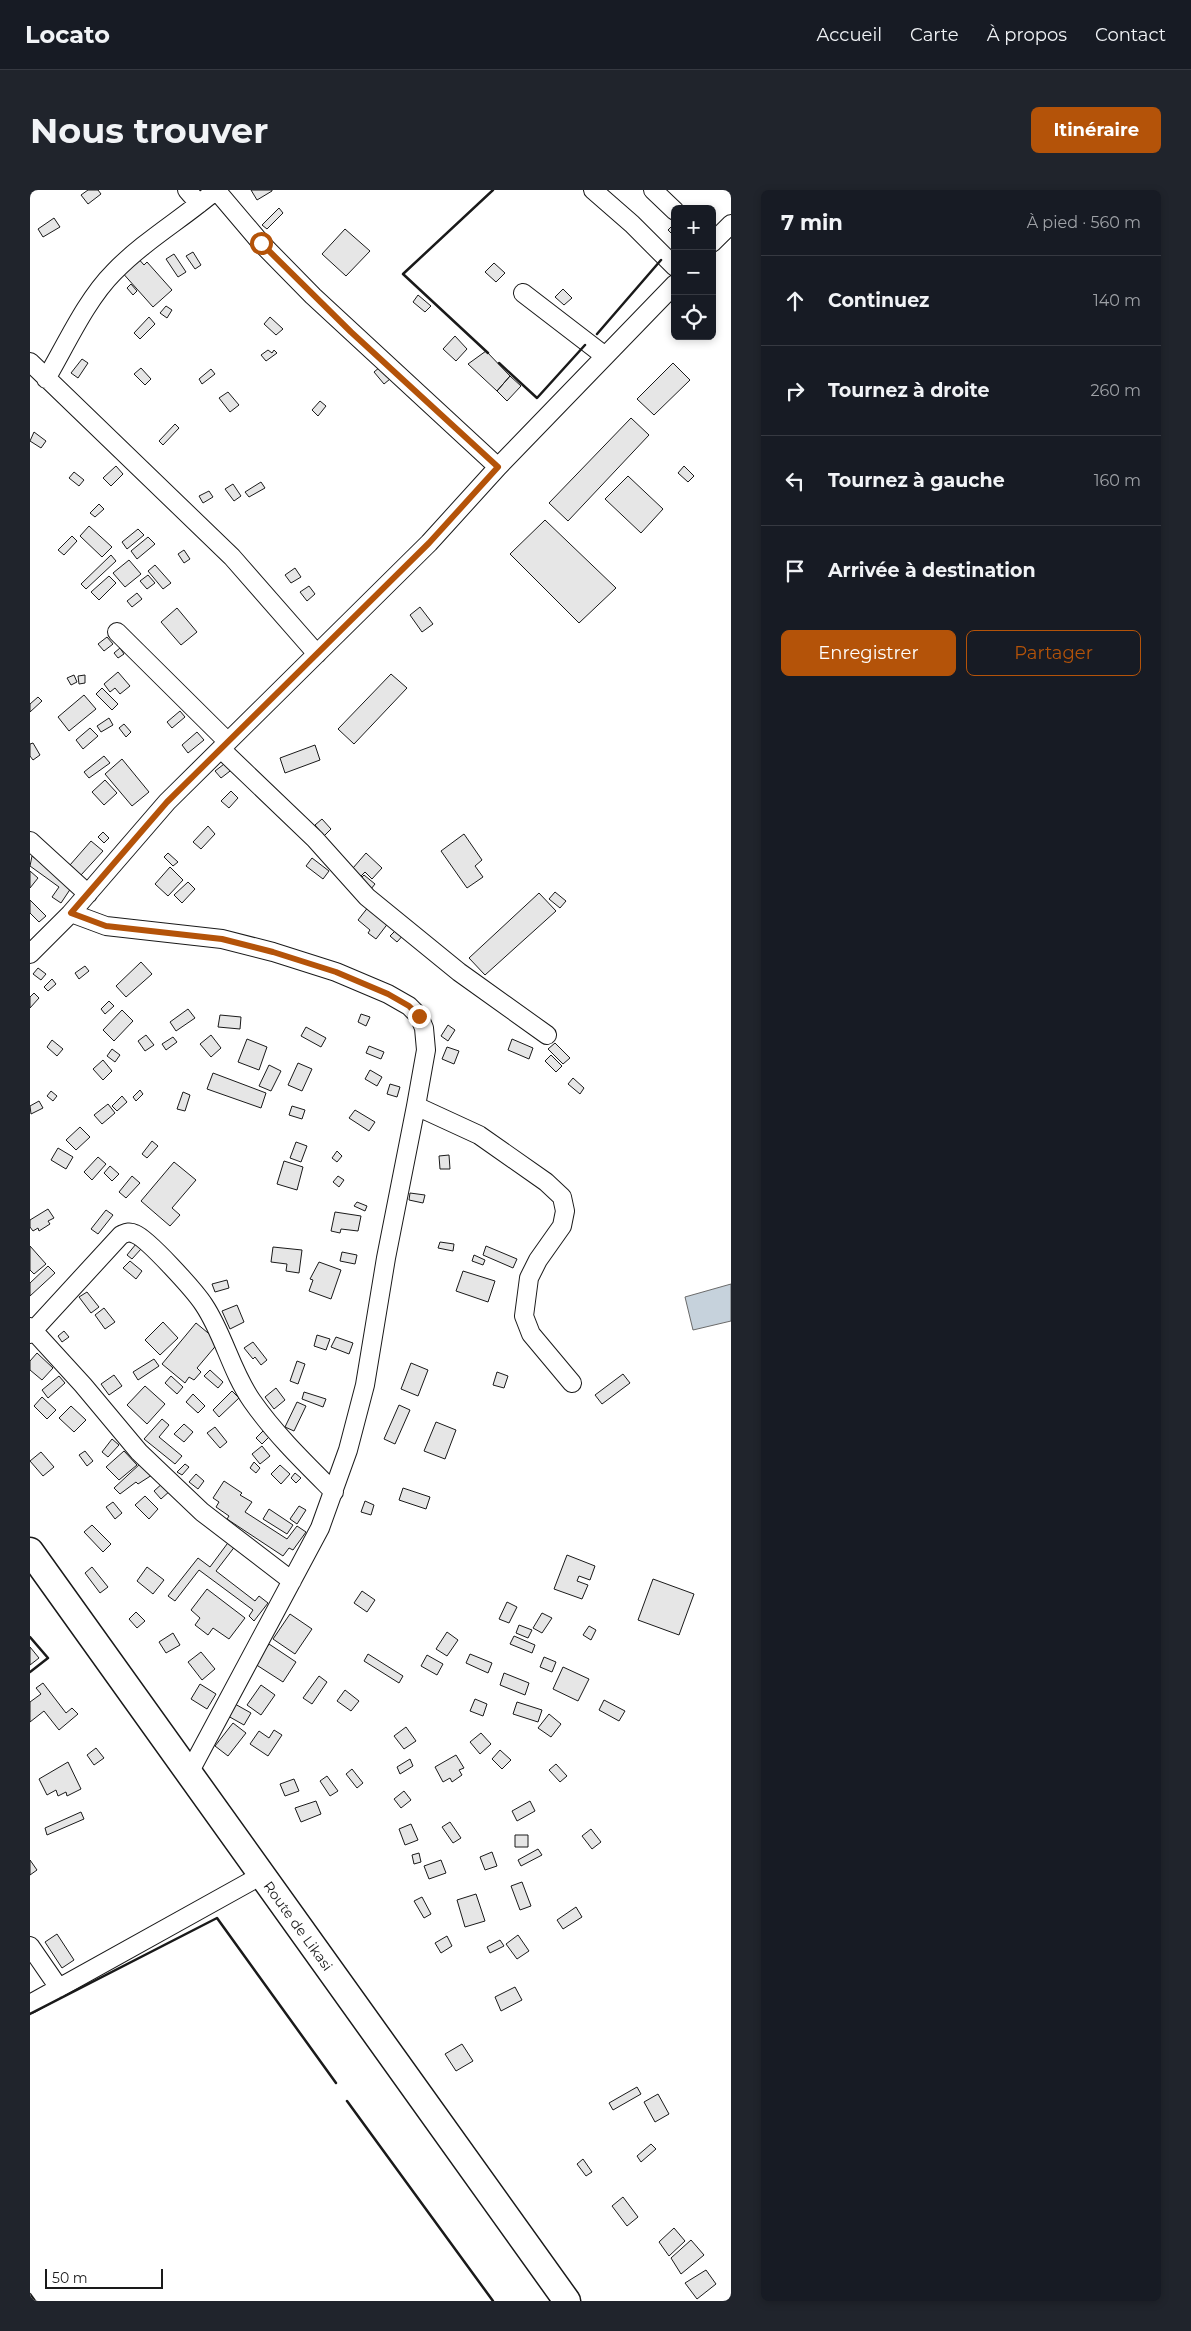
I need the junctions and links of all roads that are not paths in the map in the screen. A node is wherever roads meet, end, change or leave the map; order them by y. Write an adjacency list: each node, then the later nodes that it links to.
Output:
1 (187, 190): 5 (street)
2 (592, 190): 9 (street)
3 (653, 190): 6 (street)
4 (216, 191): 5 (street); 15 (street)
5 (199, 204): 14 (street)
6 (671, 207)
7 (731, 224): 8 (street)
8 (716, 240)
9 (671, 263)
10 (671, 288): 12 (street)
11 (523, 293): 12 (street)
12 (605, 356): 15 (street)
13 (30, 362): 14 (street)
14 (46, 379): 17 (street)
15 (498, 467): 17 (street)
16 (117, 632): 18 (street)
17 (317, 654): 18 (street)
18 (225, 745): 20 (street); 23 (street)
19 (30, 841): 20 (street)
20 (88, 894): 21 (street)
21 (71, 913): 22 (street); 24 (street)
22 (30, 954)
23 (547, 1035)
24 (416, 1106): 26 (street); 27 (street)
25 (31, 1330): 27 (street); 29 (street)
26 (572, 1383)
27 (334, 1492): 29 (street)
28 (30, 1551): 30 (highway, Route de Likasi)
29 (292, 1581): 30 (street)
30 (189, 1773): 31 (highway, Route de Likasi)
31 (262, 1875): 33 (street); 35 (highway, Route de Likasi)
32 (30, 1946): 33 (street)
33 (59, 1988): 34 (street)
34 (30, 2004)
35 (567, 2301)

